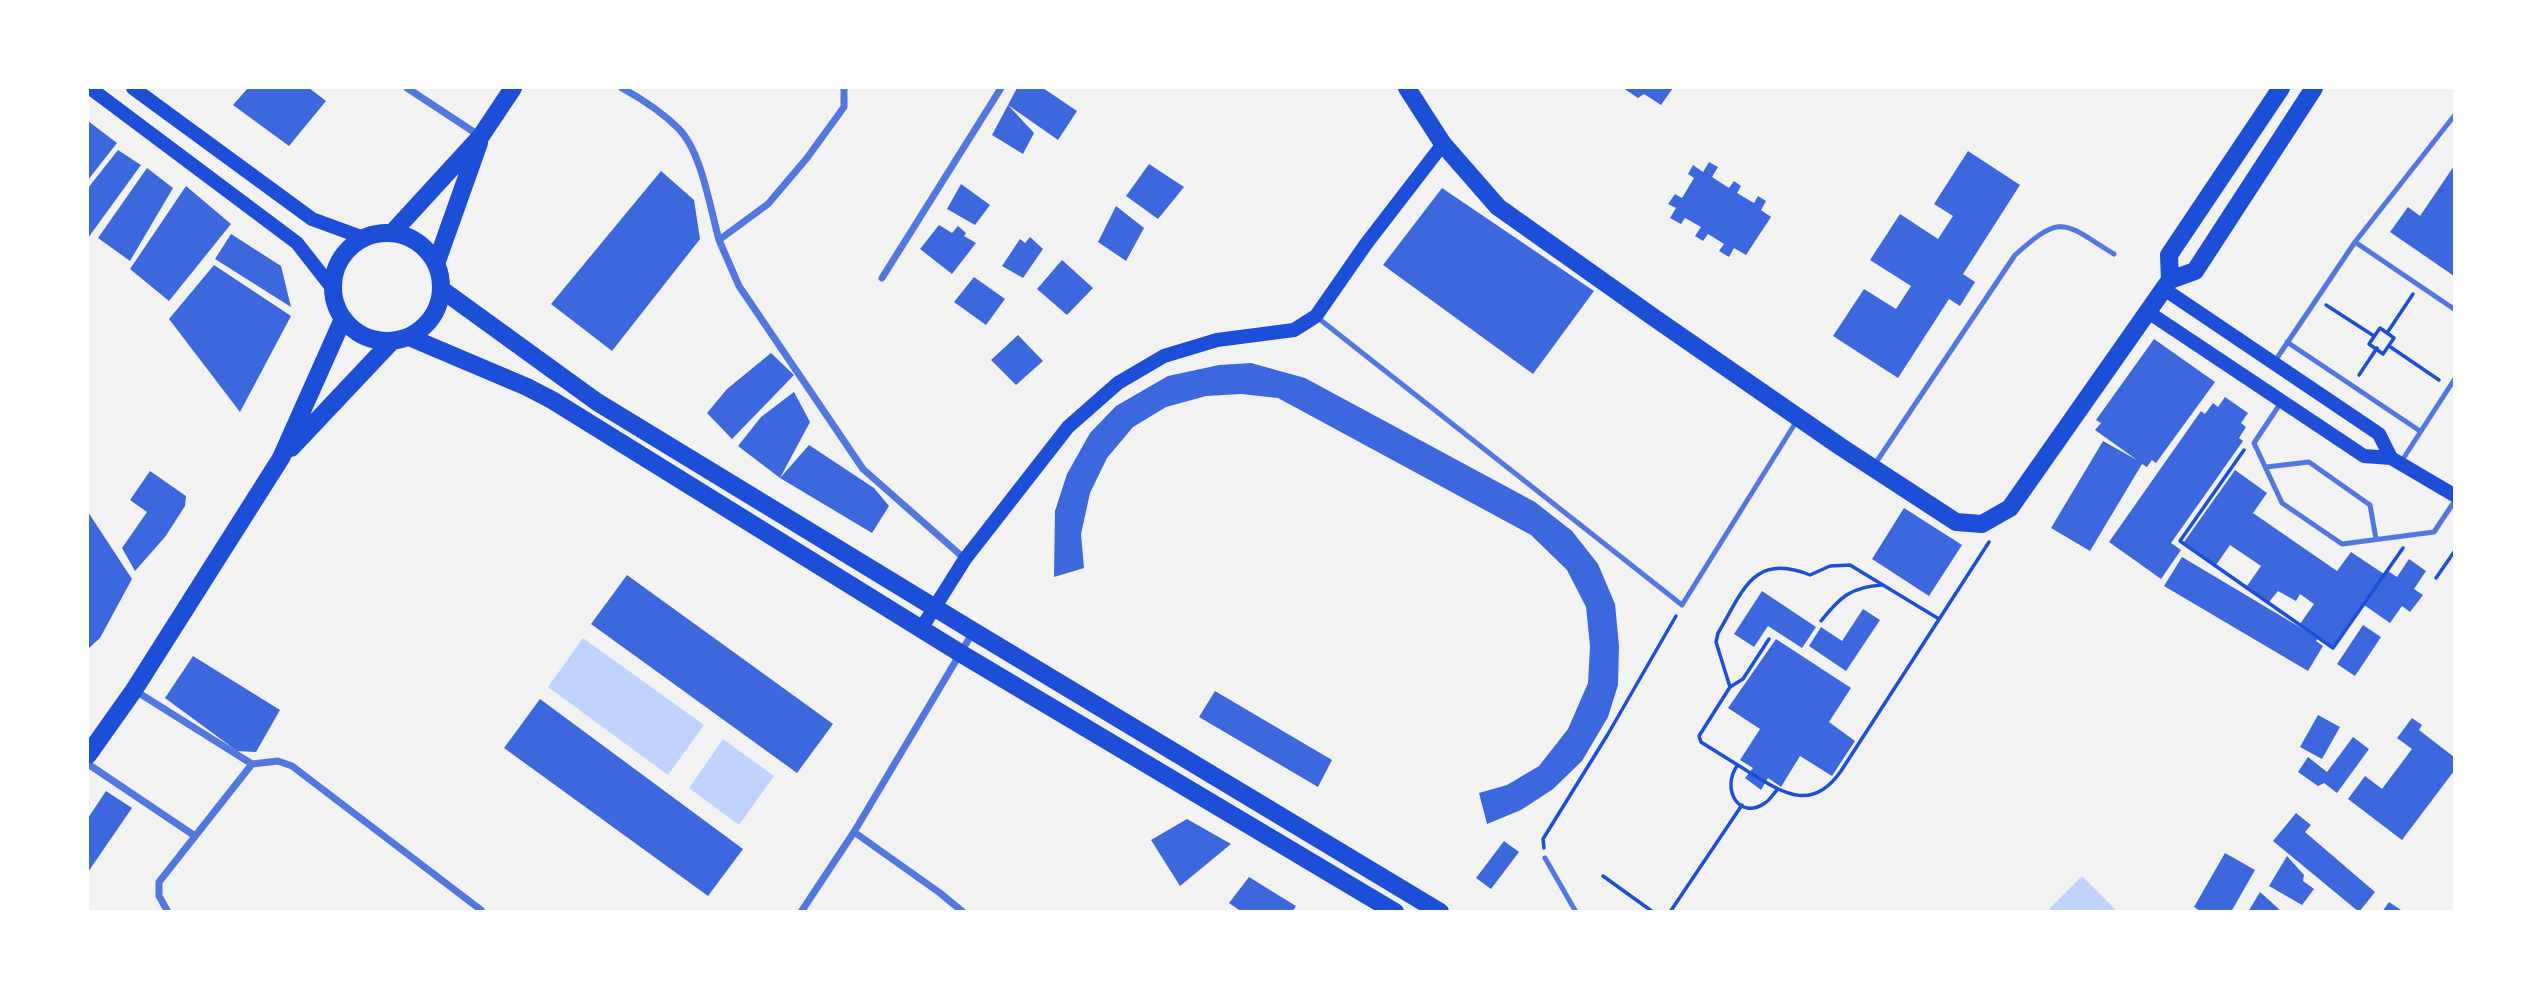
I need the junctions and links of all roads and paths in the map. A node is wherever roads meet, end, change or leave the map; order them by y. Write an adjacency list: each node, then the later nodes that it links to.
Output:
1 (90, 88): 23 (main road)
2 (132, 88): 15 (main road)
3 (407, 88): 12 (street)
4 (513, 88): 12 (main road)
5 (622, 88): 16 (street)
6 (844, 88): 16 (street)
7 (1001, 88): 20 (street)
8 (1407, 88): 13 (main road)
9 (2281, 88): 21 (main road)
10 (2314, 88): 21 (main road)
11 (2455, 116): 17 (lane)
12 (481, 136): 14 (main road); 19 (main road)
13 (1443, 144): 28 (main road); 42 (main road)
14 (392, 233): 15 (main road); 19 (main road)
15 (364, 239): 23 (main road)
16 (719, 240): 58 (street)
17 (2355, 242): 22 (lane); 25 (lane)
18 (2114, 254): 49 (lane)
19 (436, 264): 24 (main road)
20 (882, 278)
21 (2167, 285): 27 (main road); 36 (main road)
22 (2419, 285): 26 (lane); 30 (path)
23 (333, 289): 29 (main road)
24 (441, 289): 32 (main road); 41 (main road)
25 (2317, 299): 31 (path); 33 (lane)
26 (2455, 309)
27 (2148, 312): 40 (main road); 49 (main road)
28 (1315, 316): 58 (main road); 61 (lane)
29 (344, 319): 32 (main road); 46 (main road)
30 (2387, 333): 31 (path); 34 (path)
31 (2374, 336): 35 (path)
32 (401, 339): 44 (main road); 46 (main road)
33 (2287, 342): 36 (lane); 38 (lane)
34 (2389, 346): 35 (path); 39 (path)
35 (2376, 348): 38 (path)
36 (2273, 363): 47 (main road)
37 (2455, 380): 39 (lane)
38 (2352, 386): 43 (lane)
39 (2450, 387): 43 (lane)
40 (2282, 401): 45 (lane); 47 (main road)
41 (615, 412): 44 (main road); 52 (main road)
42 (1798, 418): 49 (main road); 61 (lane)
43 (2420, 431): 47 (lane)
44 (604, 433): 56 (main road)
45 (2254, 443): 48 (lane); 53 (path)
46 (281, 458): 70 (main road)
47 (2395, 461): 50 (main road)
48 (2266, 467): 54 (lane); 54 (lane)
49 (1873, 468)
50 (2455, 495)
51 (2455, 502): 53 (lane)
52 (801, 526): 56 (main road); 62 (main road)
53 (2412, 535): 54 (lane)
54 (2376, 539)
55 (1990, 540): 63 (path)
56 (788, 546): 65 (main road)
57 (2455, 552): 59 (path)
58 (965, 559): 62 (main road)
59 (2437, 578)
60 (1885, 585): 63 (path); 64 (path); 69 (path)
61 (1682, 605): 79 (path)
62 (934, 608): 65 (main road); 66 (main road)
63 (1939, 619): 75 (path)
64 (1821, 621)
65 (921, 629): 68 (main road)
66 (973, 631): 68 (street); 86 (main road)
67 (1769, 639): 69 (path)
68 (960, 653): 77 (street); 85 (main road)
69 (1730, 687): 74 (path)
70 (134, 690): 71 (main road); 73 (street)
71 (88, 755)
72 (88, 764): 78 (street)
73 (251, 764): 78 (street); 81 (street)
74 (1738, 765): 75 (path); 76 (path)
75 (1777, 790): 76 (path)
76 (1742, 805): 89 (path)
77 (854, 832): 83 (street); 84 (street)
78 (195, 836): 82 (street)
79 (1545, 858): 87 (lane)
80 (1603, 876): 88 (path)
81 (481, 910)
82 (168, 912)
83 (801, 912)
84 (963, 912)
85 (1395, 912)
86 (1440, 912)
87 (1576, 912)
88 (1653, 912)
89 (1670, 912)

